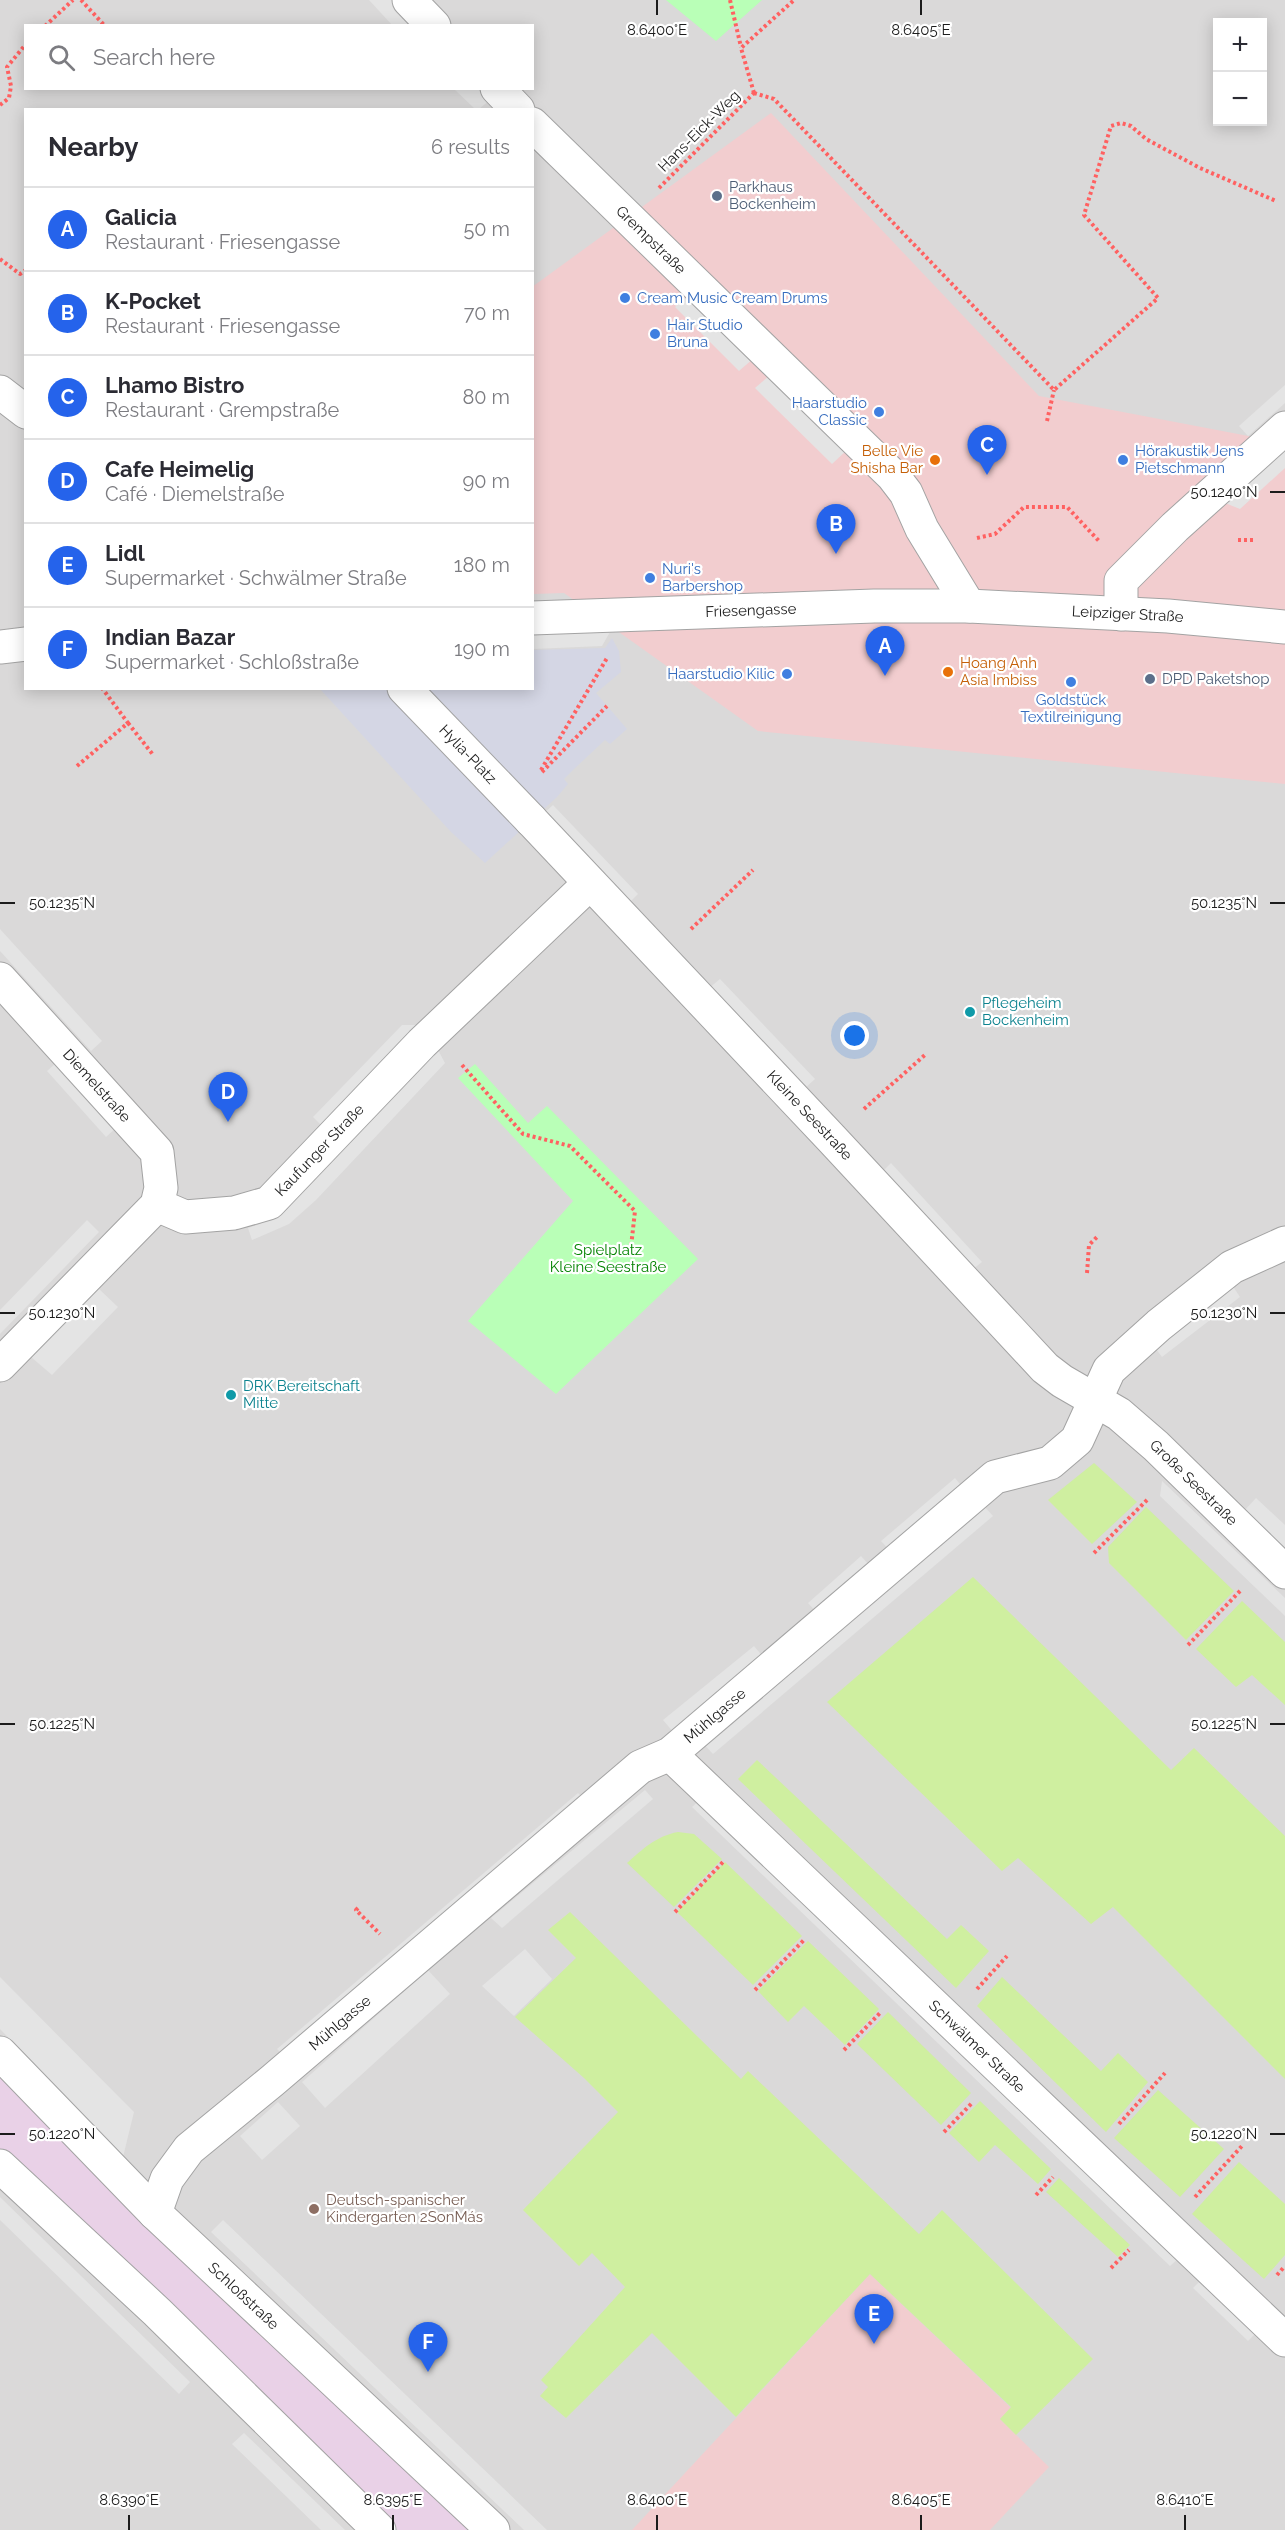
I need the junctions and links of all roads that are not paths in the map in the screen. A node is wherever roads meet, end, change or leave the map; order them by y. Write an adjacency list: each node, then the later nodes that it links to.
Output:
1 (409, 0): 2 (street)
2 (432, 24)
3 (499, 90): 4 (street)
4 (516, 108)
5 (534, 126): 9 (street, Grempstraße)
6 (0, 392): 7 (street)
7 (24, 410)
8 (1285, 428): 10 (street)
9 (969, 606): 10 (street, Leipziger Straße); 11 (street, Friesengasse)
10 (1121, 614): 12 (street, Leipziger Straße)
11 (534, 618)
12 (1285, 627)
13 (24, 644): 14 (street)
14 (0, 647)
15 (406, 690): 16 (street, Hylia-Platz)
16 (531, 820): 17 (street, Kleine Seestraße)
17 (589, 884): 19 (street, Kaufunger Straße); 22 (street, Kleine Seestraße)
18 (0, 979): 19 (street, Diemelstraße)
19 (157, 1205): 21 (street)
20 (1285, 1243): 22 (street, Mühlgasse)
21 (0, 1365)
22 (1096, 1402): 23 (street, Große Seestraße); 24 (street, Mühlgasse)
23 (1285, 1572)
24 (670, 1754): 27 (street, Mühlgasse); 28 (street, Schwälmer Straße)
25 (0, 2053): 27 (street, Schloßstraße)
26 (0, 2166): 29 (street)
27 (155, 2213): 30 (street, Schloßstraße)
28 (1285, 2340)
29 (379, 2530)
30 (493, 2530)

